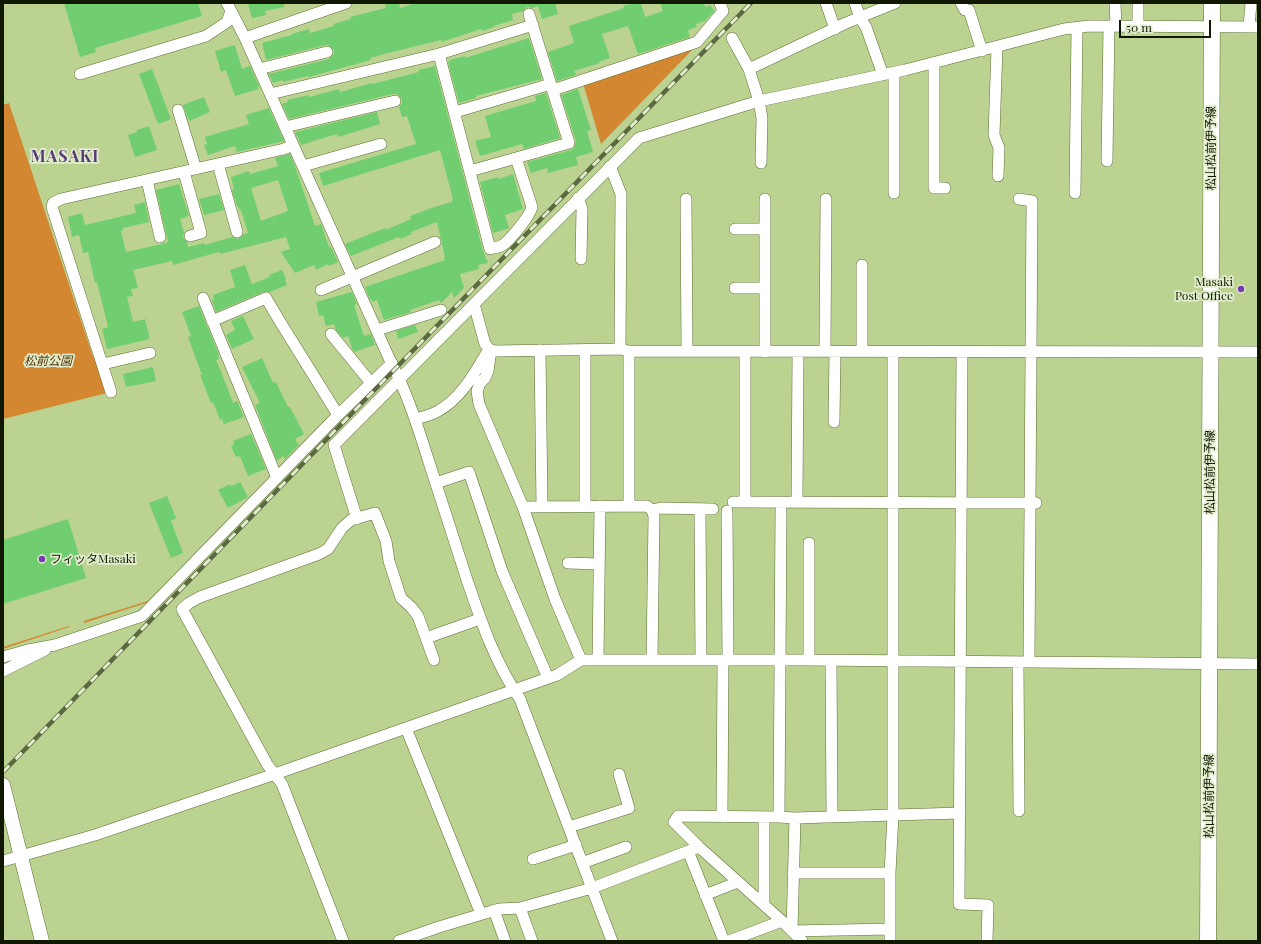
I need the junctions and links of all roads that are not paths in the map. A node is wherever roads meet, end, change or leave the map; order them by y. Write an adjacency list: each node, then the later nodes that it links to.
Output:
1 (346, 3): 21 (street)
2 (720, 3): 33 (street)
3 (826, 3): 20 (street)
4 (855, 3): 13 (street)
5 (895, 3): 13 (street)
6 (961, 3): 24 (street)
7 (1115, 3): 15 (street)
8 (1138, 3): 16 (street)
9 (1212, 3): 17 (main road, 松山松前伊予線)
10 (1251, 3): 18 (street)
11 (229, 7): 21 (street); 31 (street)
12 (530, 14): 14 (street)
13 (860, 18): 20 (street); 32 (street)
14 (533, 25): 26 (street); 33 (street)
15 (1112, 26): 16 (street); 19 (street); 43 (street)
16 (1138, 26): 17 (street)
17 (1212, 27): 18 (street); 92 (main road, 松山松前伊予線)
18 (1254, 27)
19 (1077, 28): 23 (street); 54 (street)
20 (835, 29): 29 (street)
21 (245, 38): 28 (street)
22 (732, 38): 29 (street)
23 (997, 47): 24 (street); 51 (street)
24 (982, 51): 27 (street)
25 (327, 52): 28 (street)
26 (440, 54): 34 (street); 38 (street)
27 (934, 63): 30 (street); 53 (street)
28 (259, 69): 34 (street)
29 (749, 69): 36 (street)
30 (894, 73): 32 (street); 55 (street)
31 (80, 74)
32 (883, 75): 36 (street)
33 (552, 87): 38 (street); 42 (street)
34 (270, 94): 39 (street)
35 (395, 101): 39 (street)
36 (759, 101): 44 (street); 47 (street)
37 (178, 110): 48 (street)
38 (455, 112): 49 (street)
39 (285, 128): 41 (street)
40 (381, 144): 46 (street)
41 (294, 145): 45 (street); 46 (street)
42 (516, 158): 49 (street); 49 (street)
43 (1107, 161)
44 (761, 163)
45 (218, 164): 48 (street); 63 (street)
46 (303, 166): 69 (street)
47 (610, 166): 56 (street); 82 (street)
48 (196, 169): 50 (street)
49 (470, 171)
50 (184, 172): 52 (street); 64 (street)
51 (998, 176)
52 (147, 180): 65 (street); 96 (street)
53 (945, 188)
54 (1075, 192)
55 (894, 193)
56 (578, 198): 67 (street); 74 (street)
57 (686, 199): 83 (street)
58 (826, 199): 87 (street)
59 (1019, 199): 91 (street)
60 (765, 200): 62 (street)
61 (735, 229): 62 (street)
62 (765, 229): 71 (street)
63 (237, 232)
64 (190, 236)
65 (160, 237)
66 (435, 242): 69 (street)
67 (581, 259)
68 (862, 265): 88 (street)
69 (352, 276): 72 (street); 77 (street)
70 (735, 288): 71 (street)
71 (765, 288): 85 (street)
72 (321, 290)
73 (203, 298): 76 (street)
74 (474, 304): 79 (street); 97 (street)
75 (441, 310): 77 (street)
76 (212, 321): 100 (street); 103 (street)
77 (377, 330): 95 (street)
78 (331, 334): 98 (street)
79 (490, 350): 80 (street); 101 (street); 113 (street)
80 (540, 350): 81 (street); 114 (street)
81 (585, 350): 82 (street); 110 (street)
82 (624, 350): 83 (street); 112 (street)
83 (687, 351): 84 (street)
84 (745, 352): 85 (street); 105 (street)
85 (765, 352): 86 (street)
86 (798, 352): 87 (street); 106 (street)
87 (830, 352): 88 (street); 102 (street)
88 (862, 352): 89 (street)
89 (894, 352): 90 (street); 107 (street)
90 (962, 352): 91 (street); 108 (street)
91 (1031, 352): 92 (street); 109 (street)
92 (1210, 352): 93 (street); 139 (main road, 松山松前伊予線)
93 (1258, 352)
94 (150, 353): 96 (street)
95 (392, 363): 97 (street); 98 (street)
96 (103, 364): 99 (street)
97 (400, 378): 101 (street); 119 (street)
98 (371, 383): 100 (street)
99 (111, 392)
100 (338, 414): 103 (street)
101 (415, 419): 104 (street)
102 (834, 422)
103 (277, 478): 125 (street)
104 (436, 483): 123 (street); 142 (street)
105 (745, 502): 106 (street); 132 (street)
106 (797, 502): 107 (street)
107 (893, 502): 108 (street); 136 (street)
108 (961, 503): 109 (street); 137 (street)
109 (1033, 503): 138 (street)
110 (585, 506): 111 (street); 114 (street)
111 (600, 506): 112 (street); 122 (street)
112 (630, 506): 117 (street)
113 (523, 507): 114 (street); 128 (street)
114 (542, 507)
115 (700, 509): 116 (street); 117 (street); 131 (street)
116 (713, 509)
117 (652, 510): 130 (street)
118 (781, 510): 133 (street)
119 (357, 519): 124 (street); 145 (street)
120 (809, 542): 134 (street)
121 (568, 563): 122 (street)
122 (599, 564): 129 (street)
123 (480, 619): 124 (street); 143 (street)
124 (426, 638): 127 (street)
125 (55, 645): 126 (street); 141 (street)
126 (3, 657)
127 (434, 660)
128 (580, 660): 129 (street); 142 (street)
129 (598, 660): 130 (street)
130 (652, 660): 131 (street)
131 (701, 660): 132 (street)
132 (725, 660): 133 (street); 151 (street)
133 (779, 660): 134 (street); 153 (street)
134 (809, 660): 135 (street)
135 (832, 661): 136 (street); 154 (street)
136 (893, 661): 137 (street); 150 (street)
137 (960, 662): 138 (street); 149 (street)
138 (1024, 662): 139 (street); 148 (street)
139 (1210, 664): 140 (street); 188 (main road, 松山松前伊予線)
140 (1258, 664)
141 (3, 671)
142 (548, 678): 143 (street)
143 (514, 690): 144 (street); 156 (street)
144 (406, 728): 145 (street); 173 (street)
145 (275, 774): 161 (street); 178 (street)
146 (619, 774): 156 (street)
147 (3, 785): 161 (street)
148 (1019, 811)
149 (960, 813): 150 (street); 187 (street)
150 (893, 815): 154 (street); 166 (street)
151 (722, 817): 152 (street); 159 (street)
152 (764, 817): 153 (street); 170 (street)
153 (779, 817): 155 (street)
154 (832, 817): 155 (street)
155 (795, 818): 165 (street)
156 (569, 827): 157 (street)
157 (576, 845): 162 (street); 164 (street)
158 (626, 847): 164 (street)
159 (698, 847): 160 (street); 167 (street)
160 (688, 851): 168 (street); 169 (street)
161 (22, 856): 163 (street); 177 (street)
162 (533, 859)
163 (3, 861)
164 (582, 863): 168 (street)
165 (793, 873): 166 (street); 176 (street)
166 (890, 873): 175 (street)
167 (738, 882): 169 (street); 170 (street)
168 (592, 888): 171 (street); 182 (street)
169 (705, 895): 183 (street)
170 (764, 904): 174 (street)
171 (520, 908): 172 (street); 181 (street)
172 (494, 910): 173 (street); 180 (street)
173 (481, 914): 179 (street)
174 (782, 921): 176 (street); 184 (street)
175 (890, 929): 176 (street); 186 (street)
176 (792, 931): 185 (street)
177 (42, 941)
178 (343, 941)
179 (399, 941)
180 (505, 941)
181 (532, 941)
182 (612, 941)
183 (724, 941)
184 (729, 941)
185 (802, 941)
186 (890, 941)
187 (987, 941)
188 (1208, 941)

